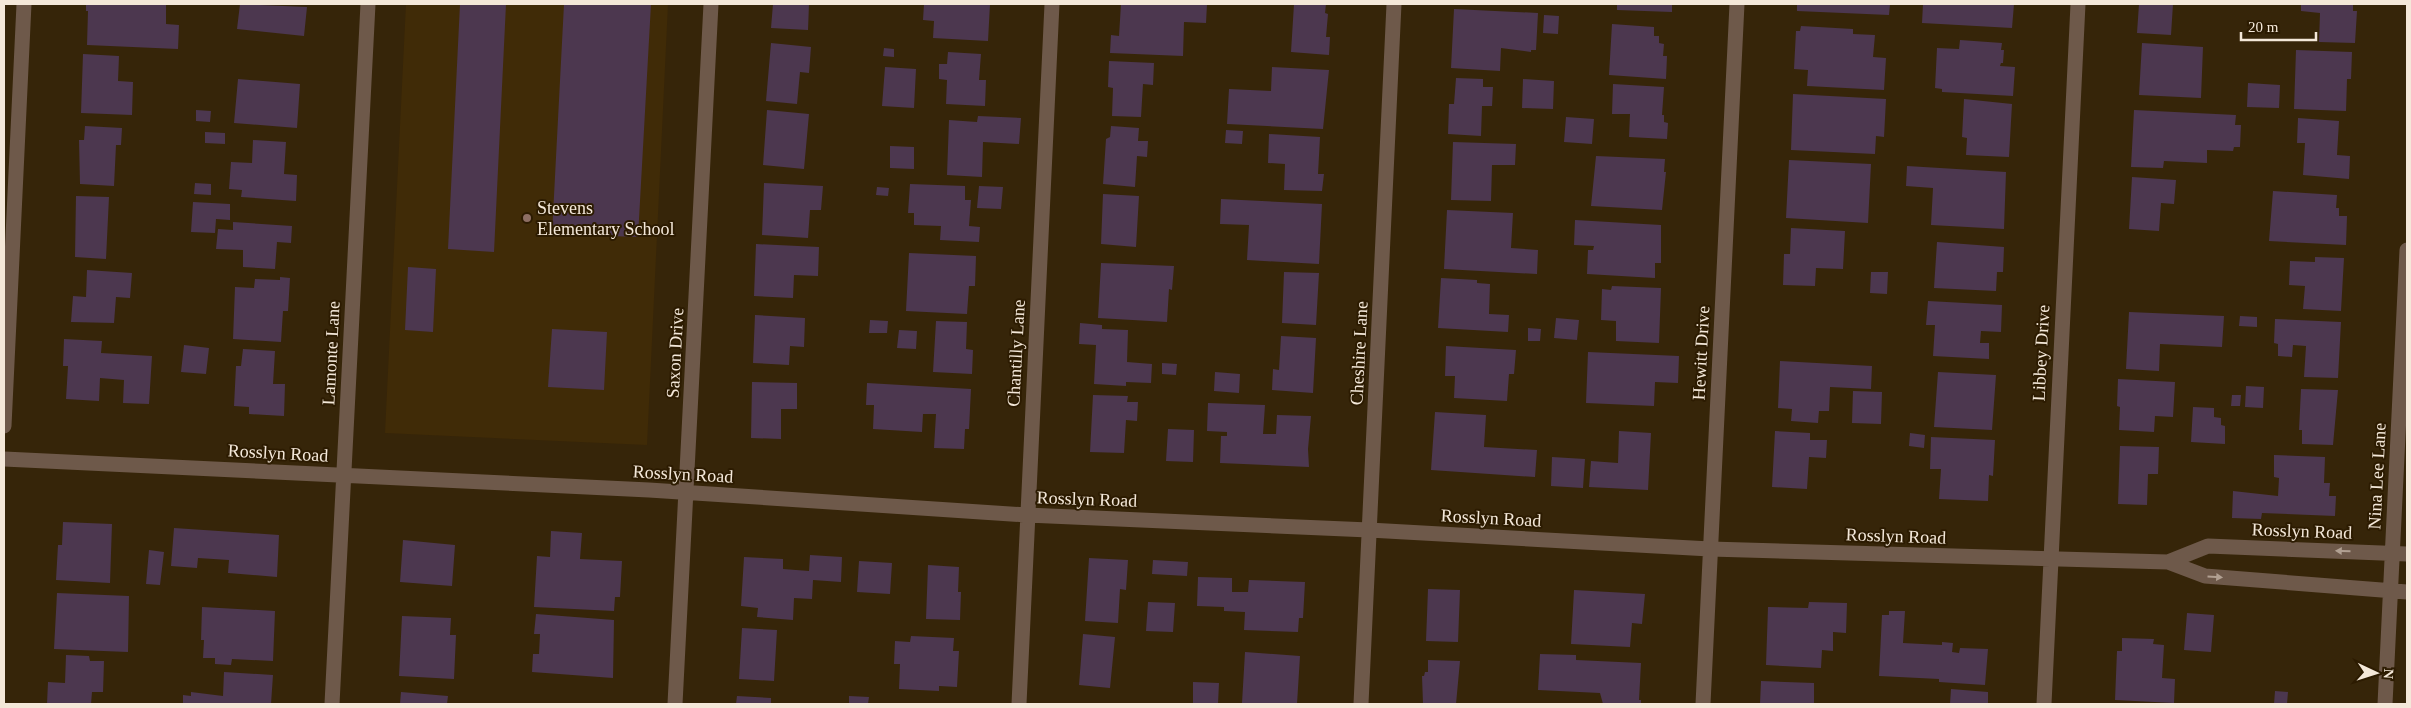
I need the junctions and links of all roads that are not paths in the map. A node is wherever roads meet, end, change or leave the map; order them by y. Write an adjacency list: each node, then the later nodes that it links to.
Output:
1 (24, 4): 9 (street)
2 (368, 4): 11 (street, Lamonte Lane)
3 (711, 4): 12 (street, Saxon Drive)
4 (1052, 4): 13 (street, Chantilly Lane)
5 (1394, 4): 14 (street, Cheshire Lane)
6 (1737, 4): 15 (street, Hewitt Drive)
7 (2078, 4): 18 (street, Libbey Drive)
8 (2407, 250): 16 (street, Nina Lee Lane)
9 (4, 426)
10 (4, 459): 11 (street, Rosslyn Road)
11 (344, 475): 12 (street, Rosslyn Road); 22 (street, Lamonte Lane)
12 (687, 492): 13 (street, Rosslyn Road); 23 (street, Saxon Drive)
13 (1027, 515): 14 (street, Rosslyn Road); 24 (street, Chantilly Lane)
14 (1369, 530): 15 (street, Rosslyn Road); 25 (street, Cheshire Lane)
15 (1710, 549): 18 (street, Rosslyn Road); 26 (street, Hewitt Drive)
16 (2392, 553): 17 (street, Rosslyn Road); 19 (street, Rosslyn Road, one-way to 19); 20 (street, Nina Lee Lane)
17 (2407, 554)
18 (2050, 560): 19 (street, Rosslyn Road); 27 (street, Libbey Drive)
19 (2168, 562): 20 (street, Rosslyn Road, one-way to 20)
20 (2390, 591): 21 (street, Rosslyn Road); 28 (street, Nina Lee Lane)
21 (2407, 592)
22 (332, 704)
23 (675, 704)
24 (1019, 704)
25 (1361, 704)
26 (1702, 704)
27 (2044, 704)
28 (2385, 704)

